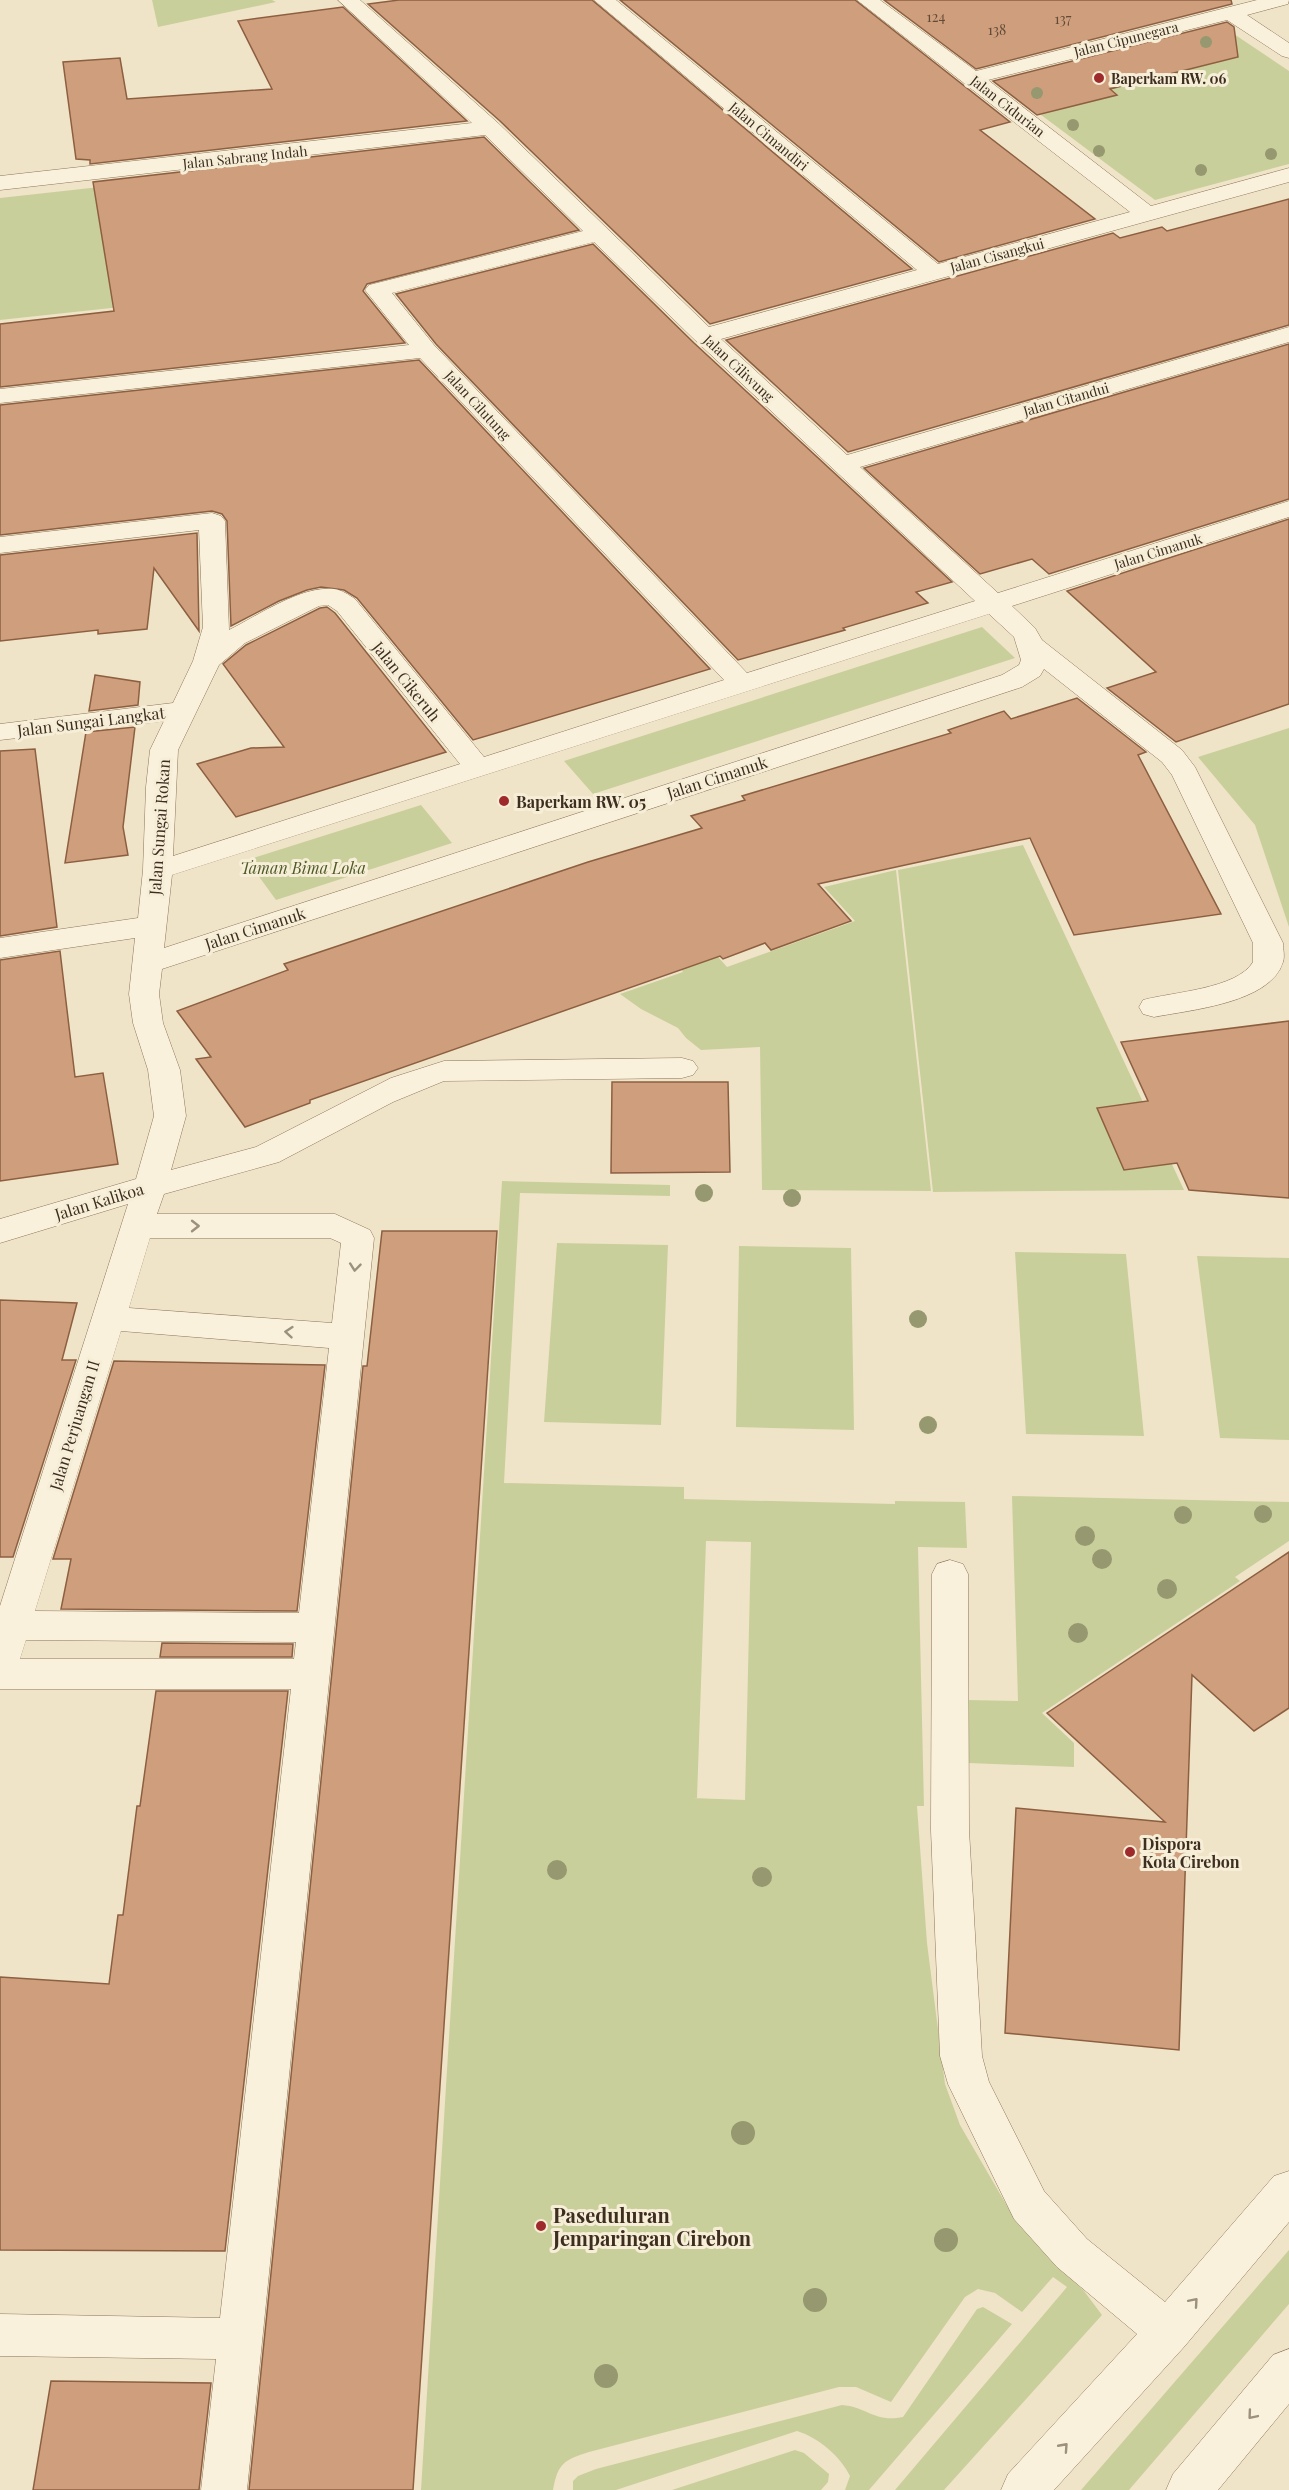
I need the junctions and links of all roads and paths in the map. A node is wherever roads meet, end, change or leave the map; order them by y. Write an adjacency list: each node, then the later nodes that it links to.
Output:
1 (348, 0): 8 (street, Jalan Ciliwung)
2 (604, 0): 13 (street, Jalan Cimandiri)
3 (867, 0): 7 (street, Jalan Cidurian)
4 (1281, 0): 5 (street, Jalan Cipunegara)
5 (1230, 13): 6 (street); 7 (street, Jalan Cipunegara)
6 (1289, 52)
7 (972, 78): 11 (street, Jalan Cidurian)
8 (490, 128): 10 (street, Jalan Sabrang Indah); 12 (street, Jalan Ciliwung)
9 (1289, 175): 11 (street, Jalan Cisangkui)
10 (0, 183)
11 (1147, 214): 13 (street, Jalan Cisangkui)
12 (600, 234): 15 (street, Jalan Ciliwung); 16 (street, Jalan Cilutung)
13 (934, 273): 15 (street, Jalan Cisangkui)
14 (1289, 334): 18 (street, Jalan Citandui)
15 (704, 336): 18 (street, Jalan Ciliwung)
16 (426, 350): 17 (street); 24 (street, Jalan Cilutung)
17 (0, 396)
18 (843, 464): 21 (street, Jalan Ciliwung)
19 (1289, 509): 21 (street, Jalan Cimanuk)
20 (0, 545): 23 (street, Jalan Sungai Rokan)
21 (993, 603): 22 (street); 24 (street, Jalan Cimanuk)
22 (1032, 646): 31 (street, Jalan Cimanuk); 32 (street)
23 (207, 661): 25 (street, Jalan Sungai Rokan); 27 (street, Jalan Cikeruh)
24 (741, 683): 27 (street, Jalan Cimanuk)
25 (183, 710): 26 (street, Jalan Sungai Langkat); 28 (street, Jalan Sungai Rokan)
26 (0, 732)
27 (478, 768): 28 (street, Jalan Cimanuk)
28 (158, 870): 29 (street, Jalan Sungai Rokan)
29 (150, 926): 30 (street); 31 (street, Jalan Sungai Rokan)
30 (0, 948)
31 (149, 963): 34 (street, Jalan Kalikoa)
32 (1154, 1006)
33 (682, 1068): 34 (street)
34 (150, 1186): 35 (street, Jalan Perjuangan II); 36 (street, Jalan Kalikoa)
35 (137, 1226): 37 (street, Jalan Perjuangan II); 38 (street, one-way to 38)
36 (0, 1231)
37 (107, 1318): 38 (street, one-way to 37); 40 (street, Jalan Perjuangan II)
38 (348, 1337): 41 (street)
39 (950, 1574): 46 (street)
40 (12, 1625): 41 (street); 42 (street, Jalan Perjuangan II)
41 (317, 1628): 44 (street)
42 (0, 1664)
43 (0, 1674): 44 (street)
44 (312, 1674): 48 (street)
45 (1289, 2190): 46 (street, one-way to 45)
46 (1168, 2332): 51 (street, one-way to 46)
47 (0, 2336): 48 (street)
48 (240, 2340): 50 (street)
49 (1289, 2370): 52 (street, one-way to 52)
50 (224, 2490)
51 (1024, 2490)
52 (1189, 2490)

